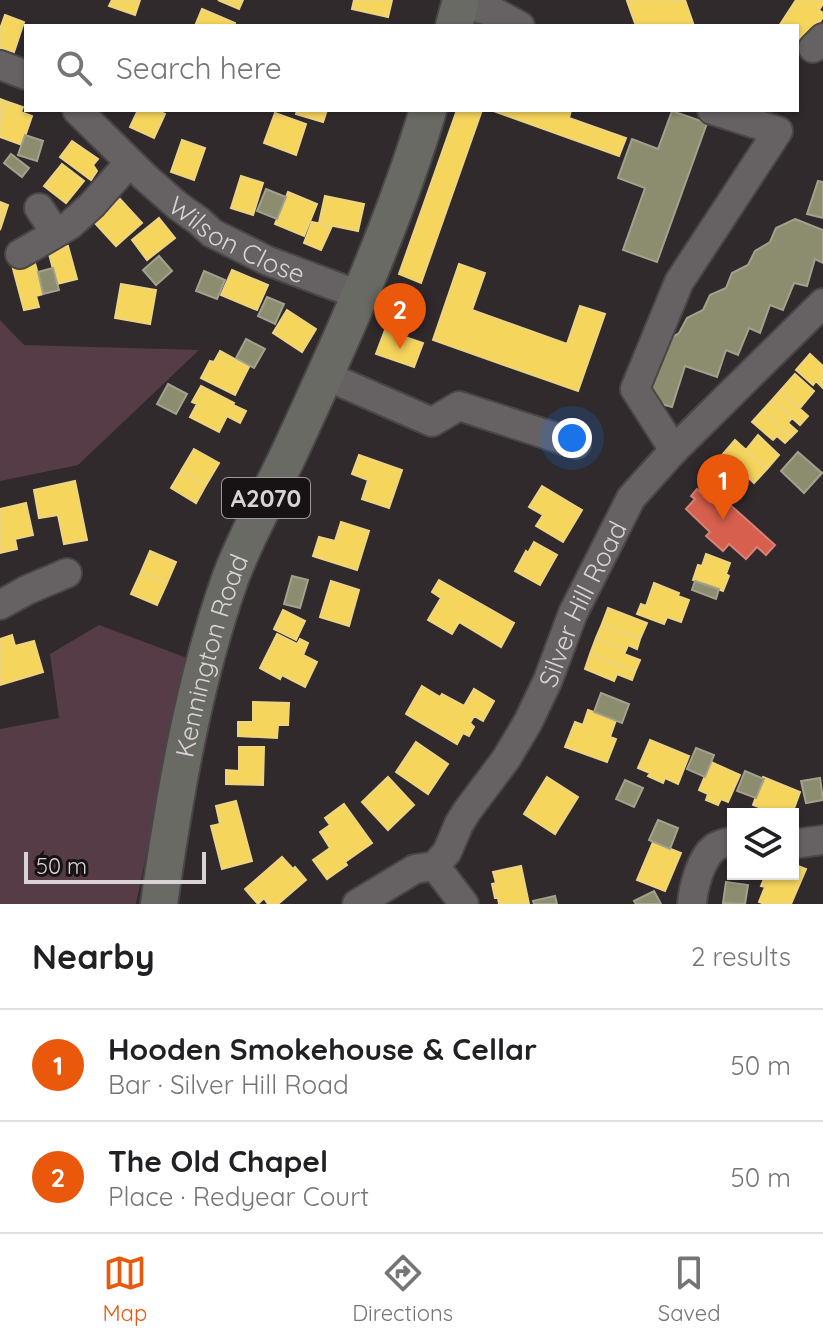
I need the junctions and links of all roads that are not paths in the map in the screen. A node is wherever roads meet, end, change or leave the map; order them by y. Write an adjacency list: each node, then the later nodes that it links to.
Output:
1 (458, 10): 2 (street)
2 (516, 24)
3 (0, 65): 4 (street)
4 (24, 74)
5 (79, 112): 8 (street, Wilson Close)
6 (427, 112): 12 (main road, Kennington Road / A2070)
7 (718, 112): 16 (street)
8 (129, 163): 10 (street); 12 (street, Wilson Close)
9 (39, 208): 10 (street)
10 (55, 232): 11 (street)
11 (20, 254)
12 (359, 295): 14 (main road, Kennington Road / A2070)
13 (823, 303): 16 (street, Silver Hill Road)
14 (324, 375): 15 (street); 23 (main road, Kennington Road / A2070)
15 (576, 444)
16 (674, 450): 22 (street, Silver Hill Road)
17 (67, 573): 18 (street)
18 (0, 605)
19 (823, 840): 21 (street)
20 (727, 843): 26 (street)
21 (799, 843)
22 (441, 859): 24 (street); 25 (street)
23 (159, 904)
24 (357, 904)
25 (464, 904)
26 (692, 904)

